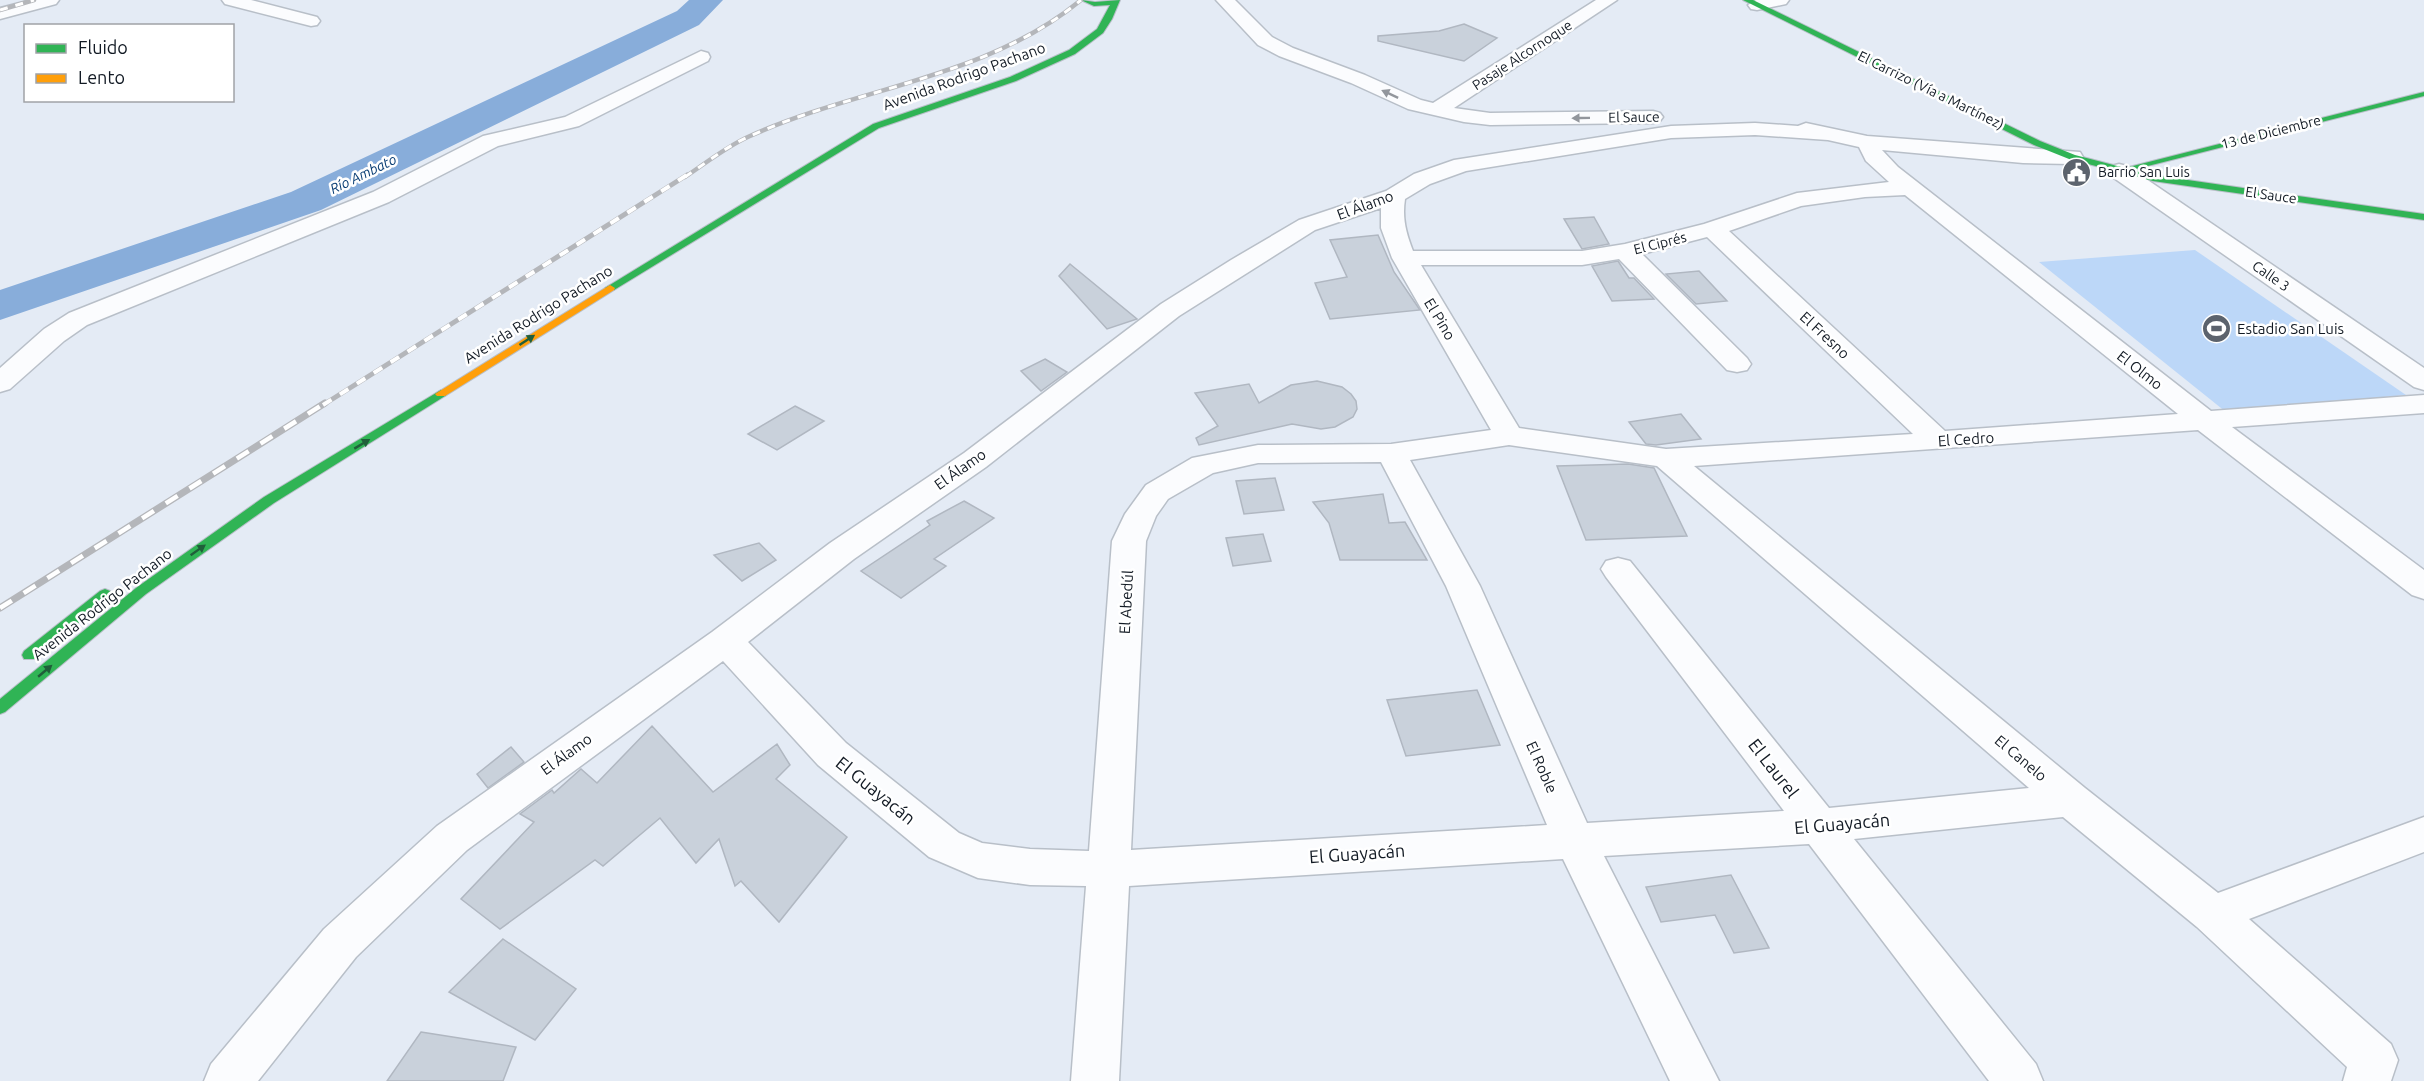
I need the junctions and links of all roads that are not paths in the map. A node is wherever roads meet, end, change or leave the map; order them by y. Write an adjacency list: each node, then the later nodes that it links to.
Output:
1 (8, 0): 8 (street)
2 (50, 0): 11 (street)
3 (231, 0): 12 (street)
4 (1225, 0): 16 (street, El Sauce, one-way to 4)
5 (1608, 0): 16 (street, Pasaje Alcornoque)
6 (1780, 0): 10 (street)
7 (1092, 1): 9 (main road); 15 (main road, Avenida Rodrigo Pachano)
8 (0, 2)
9 (1115, 2): 43 (main road, Avenida Rodrigo Pachano, one-way to 9)
10 (1752, 2): 19 (main road, El Carrizo (Vía a Martínez))
11 (0, 14)
12 (311, 21)
13 (701, 57): 29 (street)
14 (2424, 94): 20 (main road, 13 de Diciembre)
15 (920, 96)
16 (1436, 110): 17 (street, El Sauce, one-way to 16)
17 (1827, 134): 18 (street, El Sauce); 22 (street, El Álamo)
18 (1867, 142): 19 (street, El Sauce); 21 (street, El Olmo)
19 (2072, 157): 20 (main road, El Carrizo (Vía a Martínez))
20 (2119, 171): 23 (main road, El Sauce); 28 (street, Calle 3)
21 (1910, 188): 24 (street, El Ciprés); 31 (street, El Olmo)
22 (1394, 196): 26 (street, El Pino); 41 (street, El Álamo)
23 (2424, 217)
24 (1713, 229): 25 (street, El Ciprés); 34 (street, El Fresno)
25 (1625, 251): 26 (street, El Ciprés); 27 (street)
26 (1404, 258): 33 (street, El Pino)
27 (1737, 364)
28 (2424, 381)
29 (0, 383)
30 (2424, 404): 31 (street, El Cedro)
31 (2206, 422): 34 (street, El Cedro); 40 (street, El Olmo)
32 (347, 435): 37 (main road)
33 (1509, 436): 35 (street, El Abedúl); 36 (street, El Cedro)
34 (1938, 441): 36 (street, El Cedro)
35 (1391, 453): 47 (street, El Roble); 48 (street, El Abedúl)
36 (1666, 458): 44 (street, El Canelo)
37 (240, 503)
38 (1618, 569): 45 (street, El Laurel)
39 (119, 584): 42 (main road, Avenida Rodrigo Pachano)
40 (2424, 587)
41 (725, 641): 48 (street, El Guayacán); 51 (street, El Álamo)
42 (20, 664)
43 (0, 708)
44 (2071, 800): 45 (street, El Guayacán); 49 (street, El Canelo)
45 (1819, 826): 47 (street, El Guayacán); 54 (street, El Laurel)
46 (2424, 834): 49 (street)
47 (1574, 839): 48 (street, El Guayacán); 53 (street, El Roble)
48 (1108, 869): 52 (street, El Abedúl)
49 (2212, 914): 50 (street, El Canelo)
50 (2371, 1070)
51 (228, 1081)
52 (1095, 1081)
53 (1695, 1081)
54 (2019, 1081)

